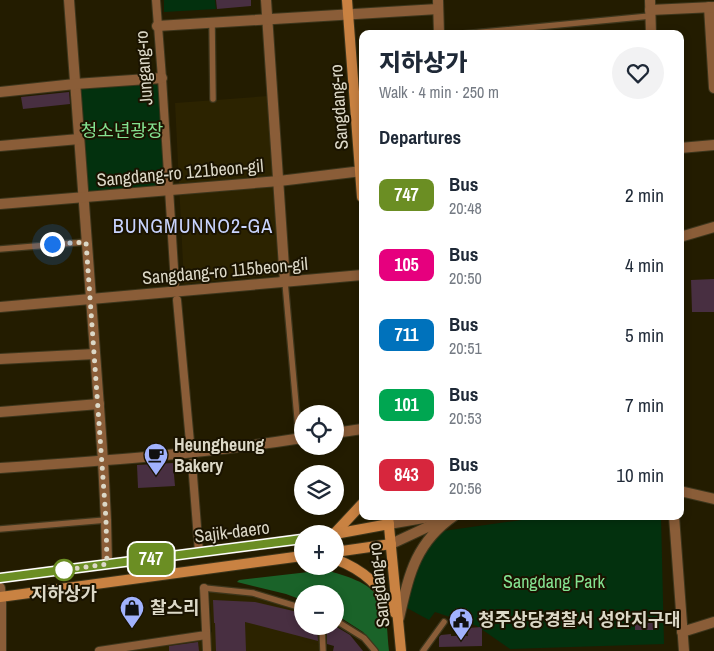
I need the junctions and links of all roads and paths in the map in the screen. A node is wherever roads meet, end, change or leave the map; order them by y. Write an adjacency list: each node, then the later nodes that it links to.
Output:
1 (69, 0): 16 (street)
2 (156, 0): 11 (street, Jungang-ro)
3 (266, 0): 9 (street)
4 (347, 0): 8 (main road, Sangdang-ro)
5 (438, 5): 8 (street); 12 (street)
6 (712, 7): 7 (street); 17 (street)
7 (650, 9): 13 (lane); 14 (street)
8 (348, 15): 9 (street); 20 (main road, Sangdang-ro)
9 (267, 20): 10 (street); 26 (street)
10 (212, 22): 11 (street); 19 (lane)
11 (157, 26): 15 (street, Jungang-ro)
12 (439, 30)
13 (493, 30)
14 (650, 30)
15 (162, 78): 16 (street); 27 (street, Jungang-ro)
16 (75, 84): 18 (street); 21 (street)
17 (714, 88)
18 (0, 92)
19 (213, 99)
20 (359, 138)
21 (79, 139): 23 (street); 28 (street)
22 (714, 145): 24 (street)
23 (0, 146)
24 (684, 148)
25 (359, 171): 26 (street, Sangdang-ro 121beon-gil)
26 (279, 181): 27 (street, Sangdang-ro 121beon-gil); 35 (street, Sangdang-ro 121beon-gil)
27 (168, 191): 28 (street, Sangdang-ro 121beon-gil); 36 (street, Jungang-ro)
28 (84, 197): 29 (street, Sangdang-ro 121beon-gil); 32 (street, Sangdang-ro 121beon-gil)
29 (0, 204)
30 (714, 227): 31 (street)
31 (684, 236)
32 (86, 242): 33 (lane); 37 (street, Sangdang-ro 121beon-gil)
33 (0, 248)
34 (359, 275): 35 (street, Sangdang-ro 115beon-gil)
35 (285, 282): 37 (street, Sangdang-ro 115beon-gil); 43 (lane)
36 (175, 284)
37 (90, 299): 39 (street, Sangdang-ro 115beon-gil); 40 (street)
38 (176, 300): 48 (street)
39 (0, 307)
40 (95, 354): 41 (street); 42 (street)
41 (0, 359)
42 (98, 404): 44 (street); 49 (street)
43 (298, 405)
44 (0, 412)
45 (359, 429): 46 (street)
46 (344, 432)
47 (294, 440): 48 (street)
48 (191, 453): 49 (street); 65 (street)
49 (103, 461): 50 (street); 54 (street)
50 (0, 468)
51 (684, 491): 52 (street)
52 (714, 499)
53 (359, 507): 59 (main road)
54 (106, 520): 60 (lane); 68 (street)
55 (389, 520): 61 (main road); 63 (main road, Sangdang-ro)
56 (443, 520): 63 (street)
57 (447, 520): 73 (street)
58 (674, 520): 77 (street)
59 (343, 525)
60 (0, 529)
61 (344, 532)
62 (294, 540): 65 (main road, Sajik-daero)
63 (391, 544): 64 (main road); 73 (main road, Sangdang-ro)
64 (344, 551)
65 (199, 552): 68 (main road, Sajik-daero)
66 (294, 557): 71 (main road, Sajik-daero)
67 (344, 562): 73 (main road)
68 (107, 564): 69 (main road, Sajik-daero)
69 (0, 578)
70 (204, 588): 72 (lane); 78 (street)
71 (0, 594): 80 (street)
72 (294, 606)
73 (398, 619): 85 (main road, Sangdang-ro)
74 (444, 622): 86 (lane)
75 (714, 622): 77 (street)
76 (344, 626): 84 (lane)
77 (682, 632): 87 (street)
78 (206, 635): 81 (street); 82 (street)
79 (322, 635): 83 (lane)
80 (1, 651)
81 (99, 651)
82 (207, 651)
83 (323, 651)
84 (375, 651)
85 (401, 651)
86 (423, 651)
87 (684, 651)

